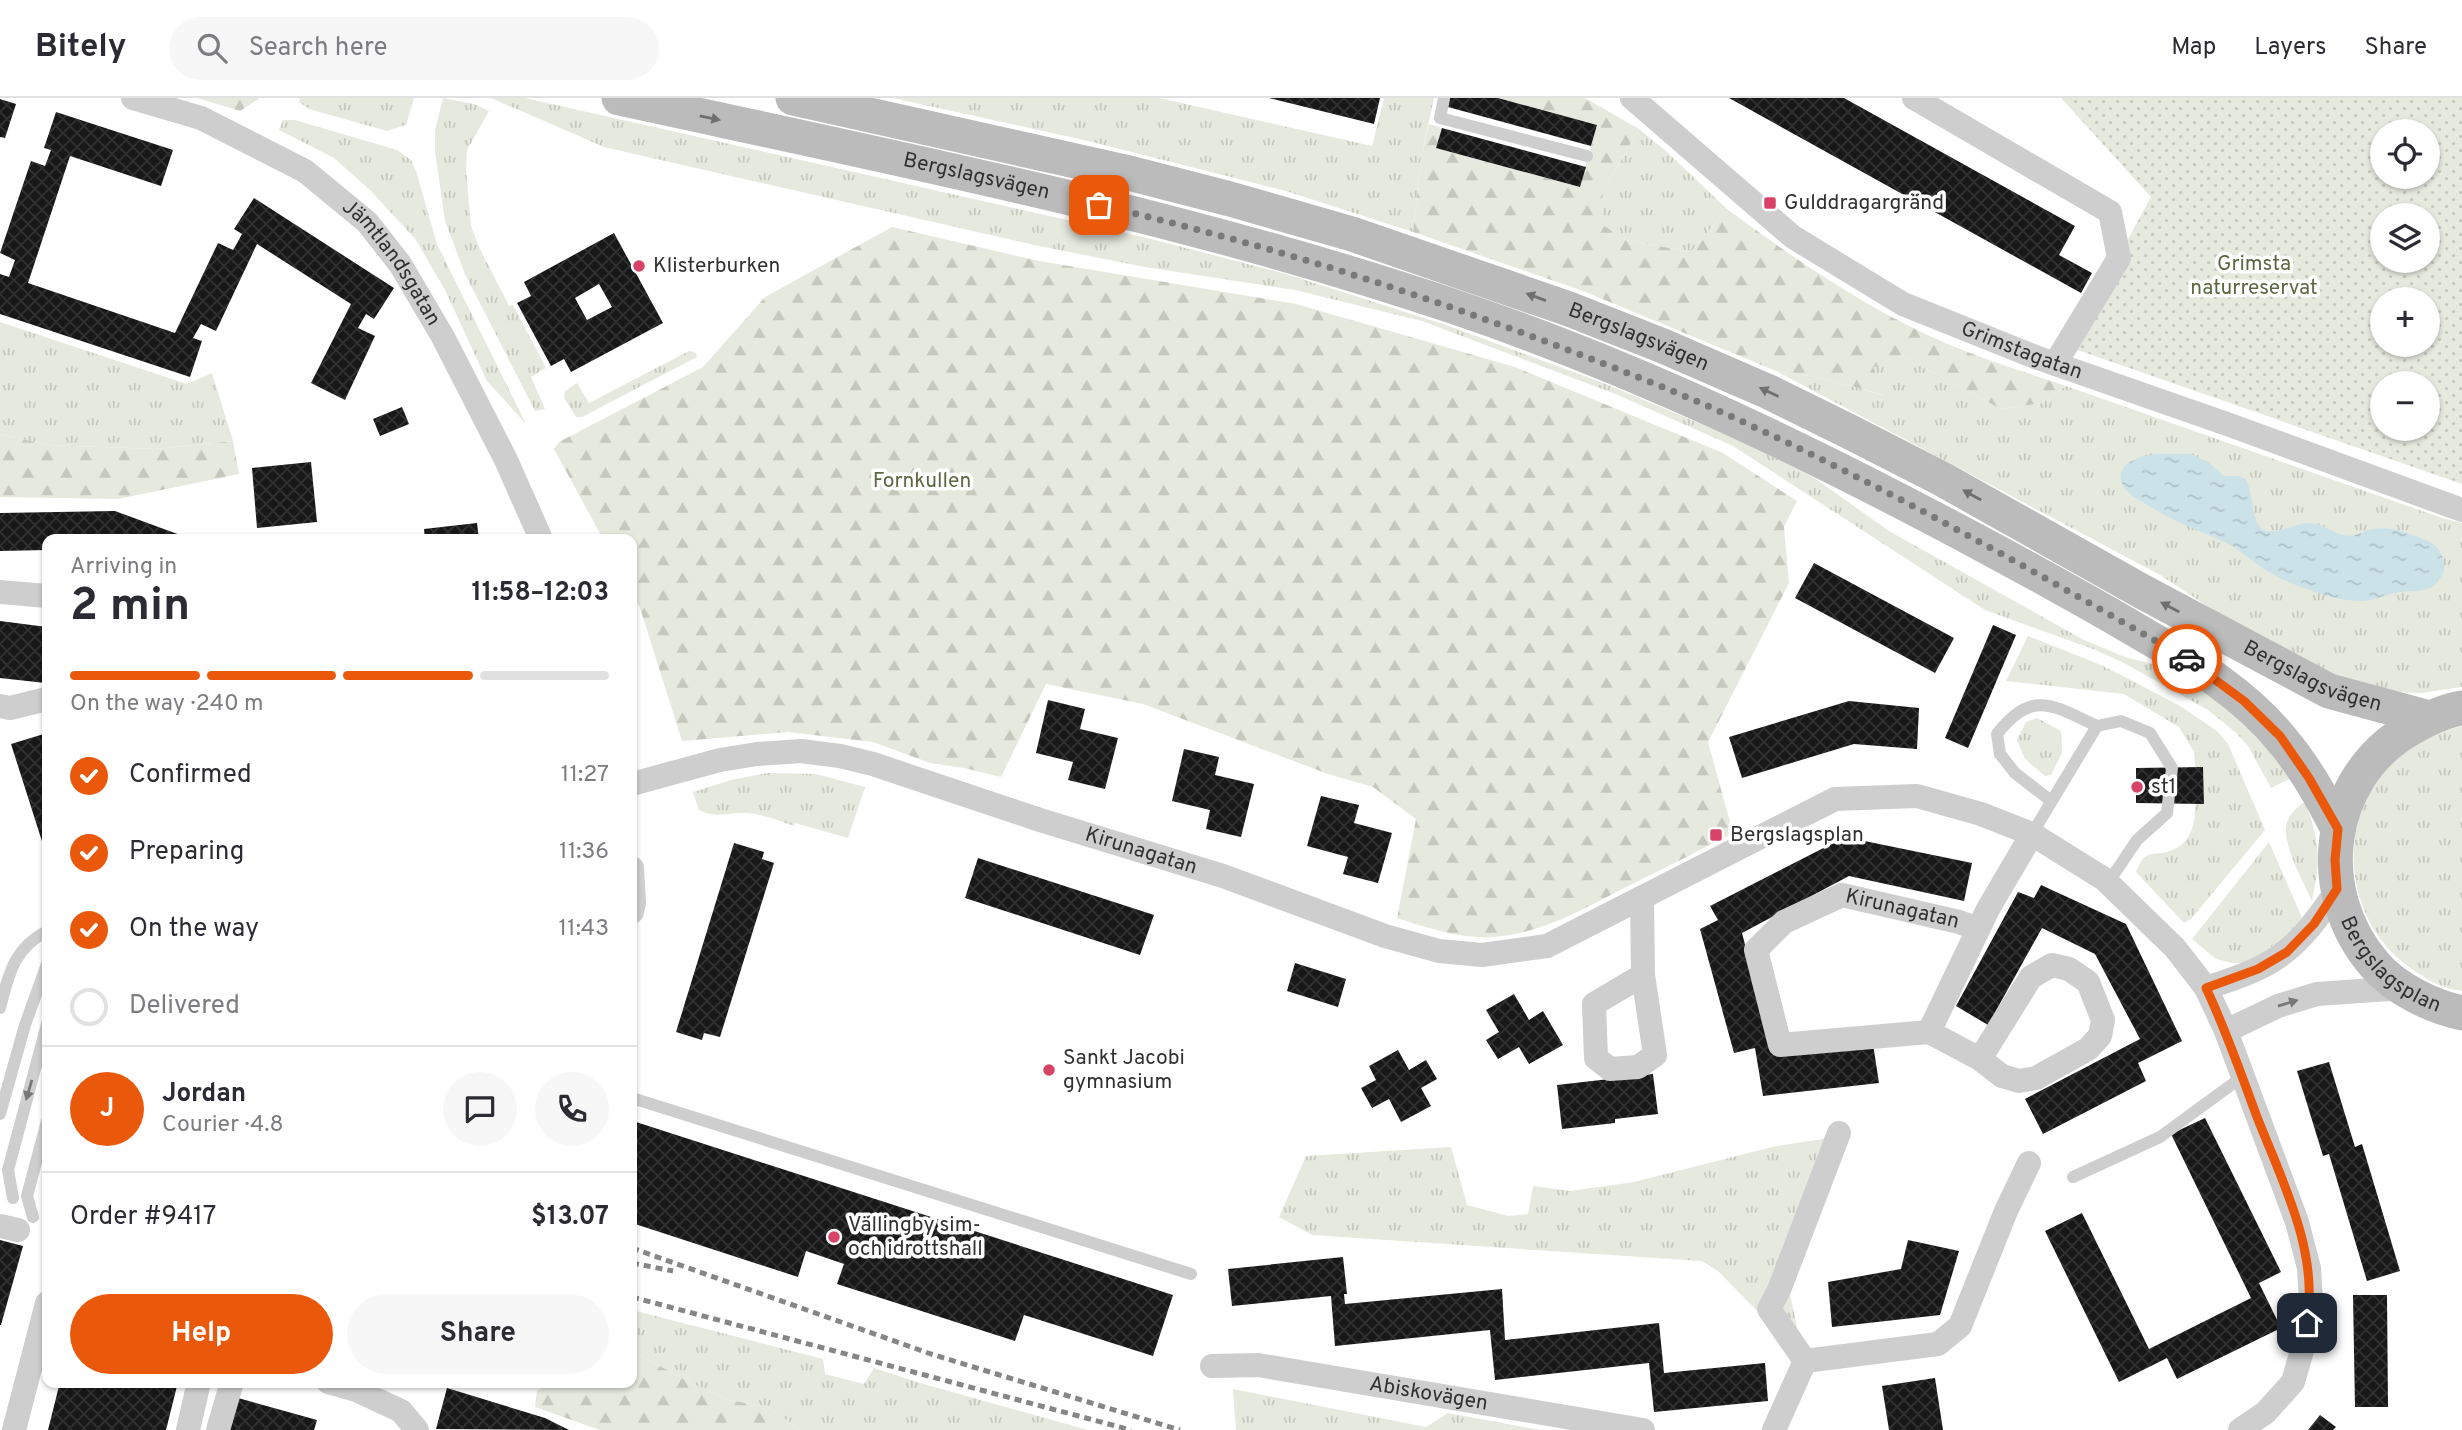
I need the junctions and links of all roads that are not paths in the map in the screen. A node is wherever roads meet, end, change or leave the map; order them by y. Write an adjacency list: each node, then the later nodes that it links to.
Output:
1 (133, 98): 10 (street, Jämtlandsgatan)
2 (619, 98): 20 (main road, Bergslagsvägen, one-way to 20)
3 (793, 98): 16 (main road, Bergslagsvägen, one-way to 3)
4 (1444, 98): 7 (lane)
5 (1632, 98): 8 (street, Grimstagatan)
6 (1914, 98): 8 (street)
7 (1587, 156)
8 (2056, 364): 9 (street, Grimstagatan)
9 (2462, 510)
10 (539, 534)
11 (0, 592): 12 (street)
12 (42, 596)
13 (42, 700): 14 (street)
14 (0, 706)
15 (2462, 708): 16 (main road, Bergslagsplan)
16 (2429, 718): 20 (main road, Bergslagsplan)
17 (2097, 726): 19 (lane); 19 (lane); 22 (lane)
18 (637, 783): 24 (street, Kirunagatan)
19 (2051, 801): 21 (lane)
20 (2338, 829): 23 (main road, Bergslagsplan)
21 (2032, 834): 22 (street, Kirunagatan); 24 (street, Kirunagatan); 25 (street, Kirunagatan)
22 (2108, 883): 29 (street, Kirunagatan)
23 (2337, 889): 29 (street); 30 (main road, Bergslagsplan)
24 (1642, 898): 27 (street)
25 (1978, 929): 34 (street, Kirunagatan); 34 (street, Kirunagatan)
26 (42, 934): 31 (lane)
27 (1643, 975)
28 (42, 977): 39 (lane)
29 (2206, 988): 33 (street, Kirunagatan)
30 (2403, 988): 32 (main road, Bergslagsplan); 33 (street, one-way to 30)
31 (0, 1008)
32 (2455, 1018)
33 (2226, 1031): 37 (street, Kirunagatan)
34 (1929, 1032): 36 (street)
35 (42, 1042): 45 (lane, one-way to 45)
36 (1980, 1059): 36 (street)
37 (2242, 1077): 43 (lane); 61 (street, Kirunagatan)
38 (637, 1099): 48 (lane)
39 (0, 1114)
40 (1839, 1133): 50 (street)
41 (42, 1140): 47 (lane)
42 (2029, 1163): 50 (street)
43 (2073, 1178)
44 (0, 1186): 45 (lane)
45 (13, 1198): 47 (lane)
46 (42, 1222): 47 (lane)
47 (17, 1224)
48 (1191, 1274)
49 (42, 1324): 55 (street)
50 (1805, 1361): 60 (street)
51 (1212, 1366): 59 (street, Abiskovägen)
52 (198, 1388): 56 (street)
53 (230, 1388): 57 (street)
54 (349, 1388): 58 (street)
55 (14, 1430)
56 (188, 1430)
57 (218, 1430)
58 (417, 1430)
59 (1643, 1430)
60 (1774, 1430)
61 (2240, 1430)

